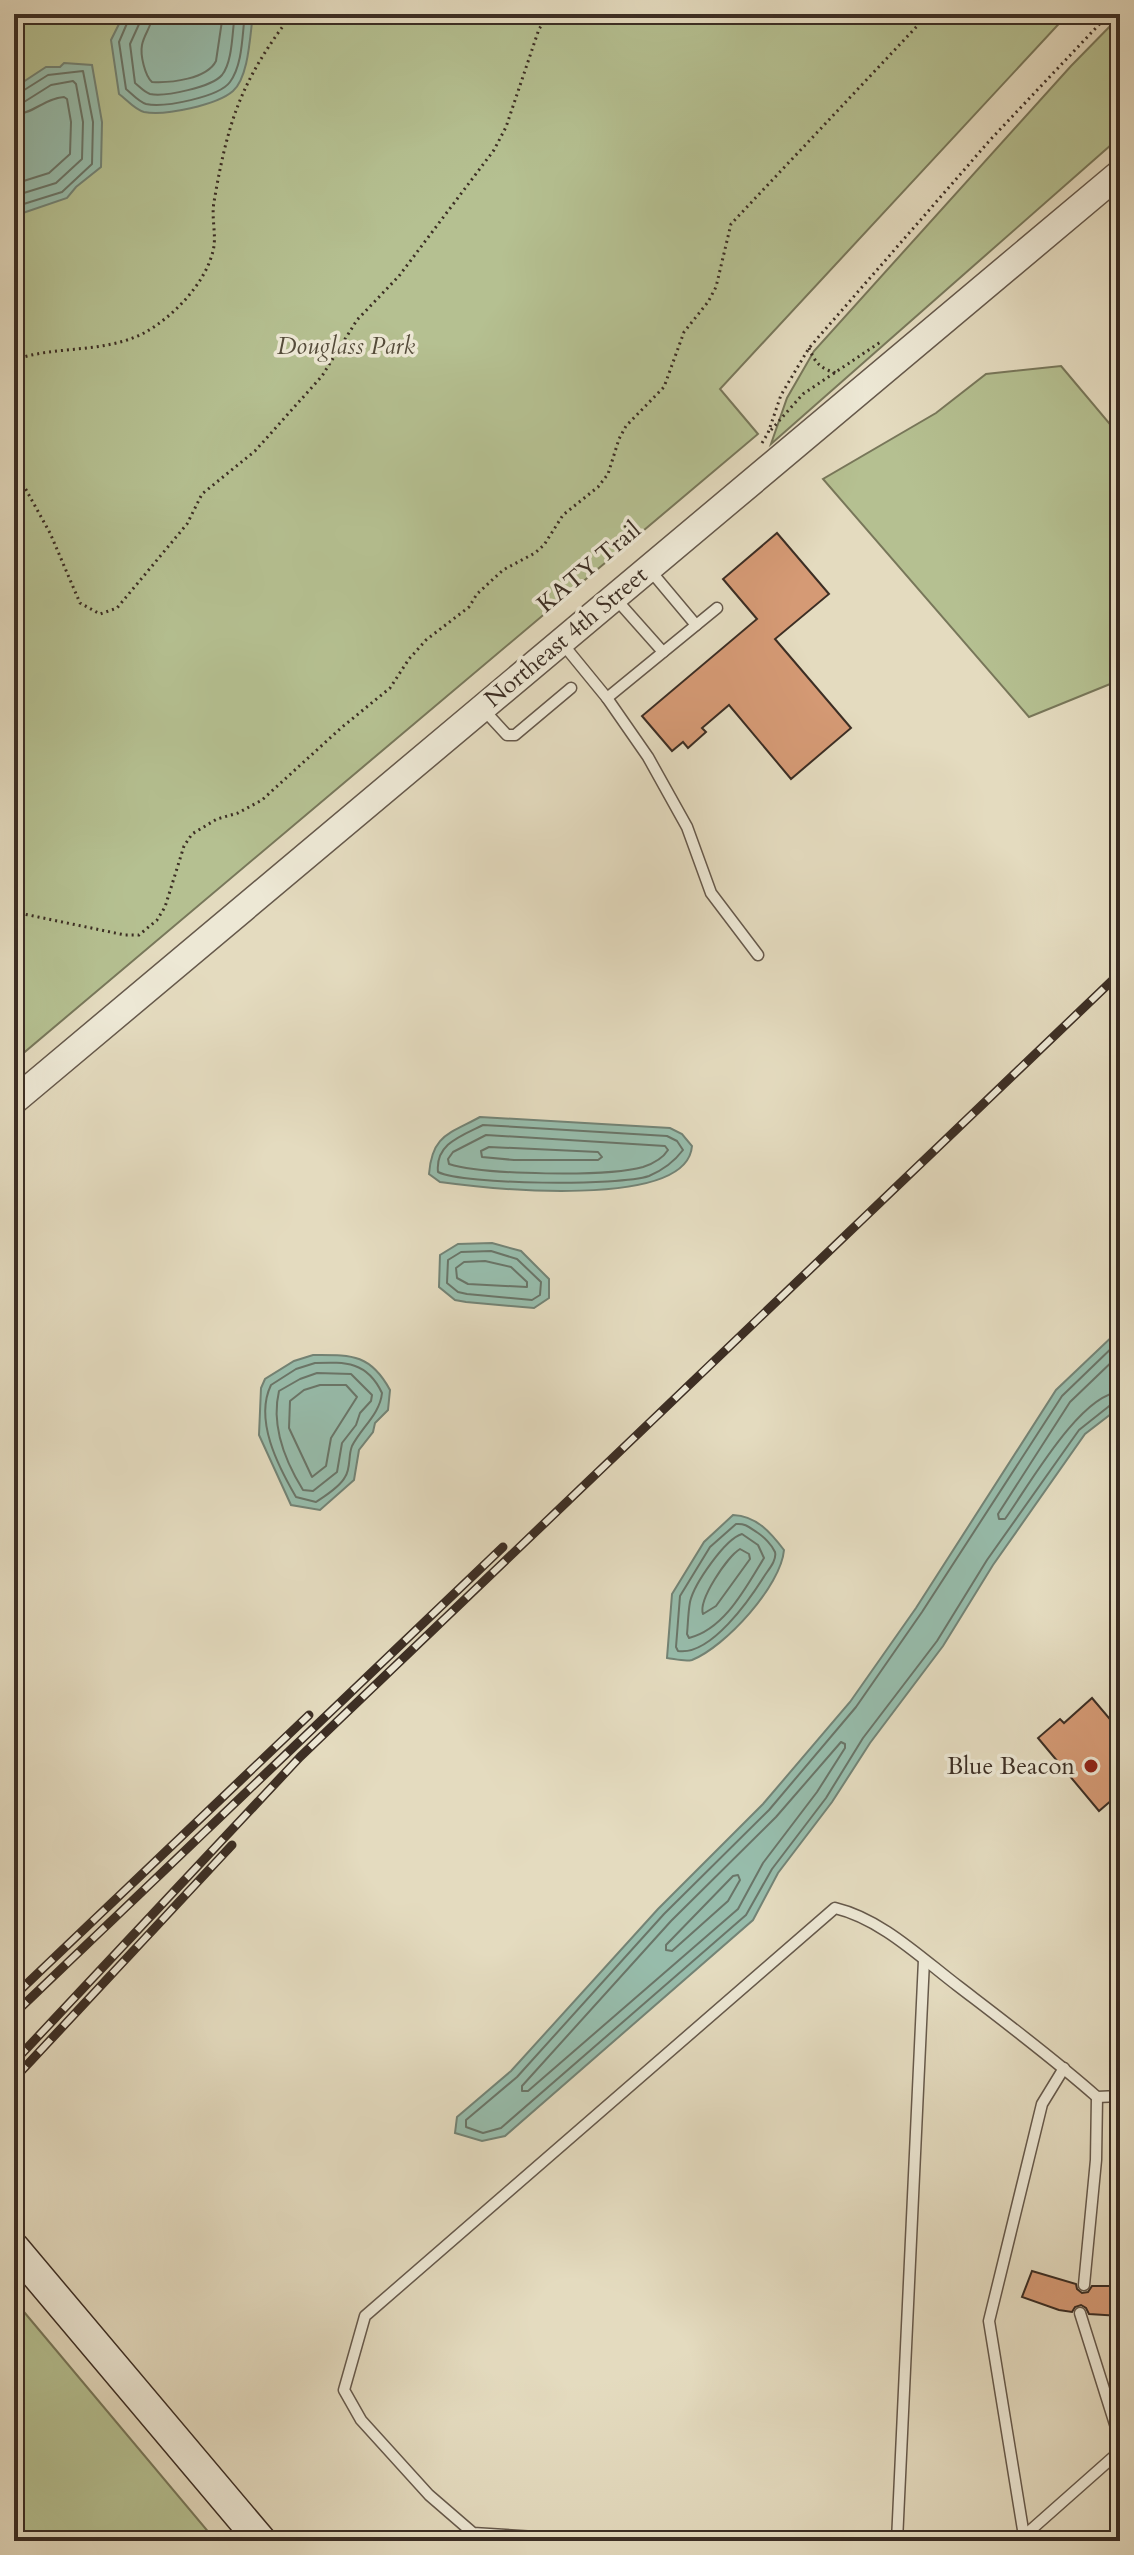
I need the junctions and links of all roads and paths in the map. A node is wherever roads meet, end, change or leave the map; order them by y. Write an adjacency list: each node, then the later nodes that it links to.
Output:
1 (292, 14): 7 (path)
2 (550, 14): 10 (path)
3 (922, 14): 20 (path)
4 (1109, 14): 6 (path)
5 (1120, 173): 11 (street, Northeast 4th Street)
6 (809, 348): 8 (path); 9 (path)
7 (14, 360)
8 (836, 373)
9 (762, 443)
10 (14, 468)
11 (648, 568): 12 (street, Northeast 4th Street); 14 (lane)
12 (614, 597): 15 (street, Northeast 4th Street); 16 (lane)
13 (717, 608): 14 (lane)
14 (696, 625): 16 (lane)
15 (561, 641): 18 (lane); 19 (street, Northeast 4th Street)
16 (663, 652): 18 (lane)
17 (571, 688): 19 (lane)
18 (607, 698): 21 (lane)
19 (482, 708): 22 (street, Northeast 4th Street)
20 (14, 912)
21 (758, 955)
22 (14, 1101)
23 (924, 1960): 24 (lane); 34 (lane); 35 (lane)
24 (1064, 2068): 26 (lane); 32 (lane)
25 (1120, 2096): 26 (lane)
26 (1097, 2097): 28 (lane)
27 (14, 2248): 33 (main road)
28 (1084, 2285)
29 (1080, 2313): 30 (lane)
30 (1120, 2440)
31 (1120, 2451): 32 (lane)
32 (1026, 2538): 36 (lane)
33 (261, 2541)
34 (600, 2541)
35 (897, 2541)
36 (976, 2541)

